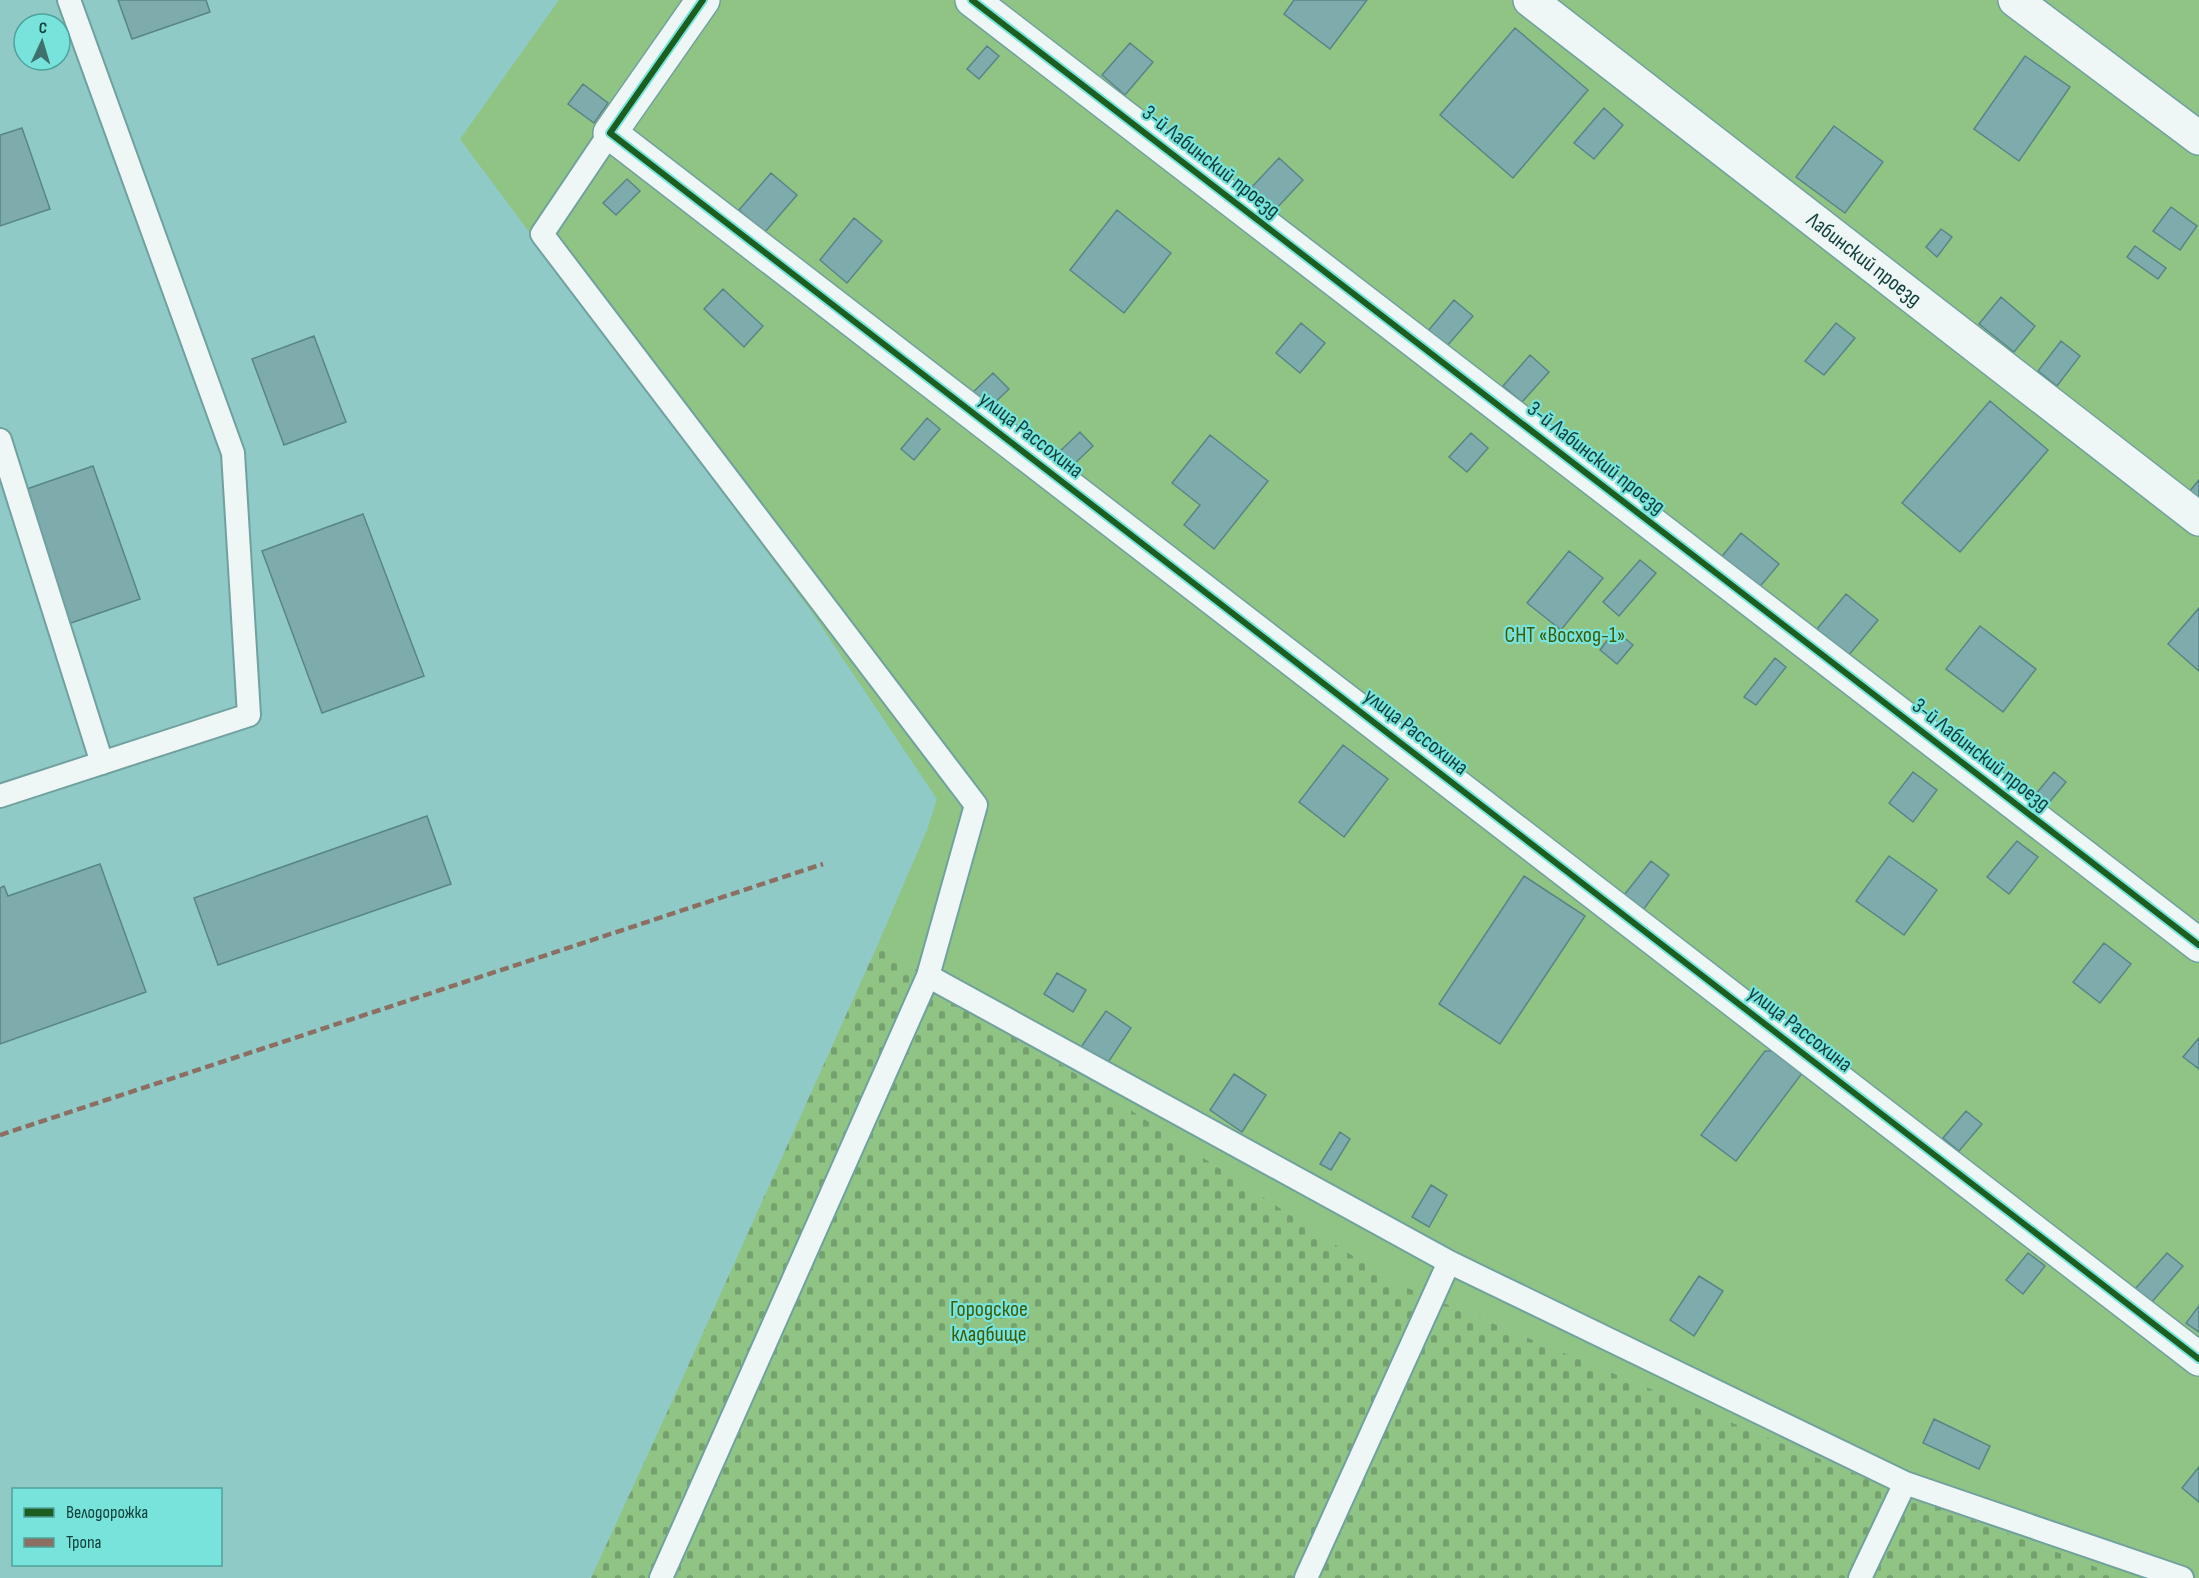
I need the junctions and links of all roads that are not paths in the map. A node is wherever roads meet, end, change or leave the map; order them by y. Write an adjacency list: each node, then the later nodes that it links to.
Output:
1 (69, 0): 11 (lane)
2 (703, 0): 6 (street)
3 (972, 0): 13 (street, 3-й Лабинский проезд)
4 (1530, 0): 10 (street, Лабинский проезд)
5 (2015, 0): 7 (street)
6 (610, 133): 14 (lane); 16 (street, улица Рассохина)
7 (2199, 138)
8 (0, 441): 9 (lane)
9 (7, 486): 11 (lane)
10 (2199, 519)
11 (102, 763): 12 (lane)
12 (0, 796)
13 (2199, 945)
14 (928, 976): 15 (lane); 18 (lane)
15 (1449, 1262): 17 (lane); 19 (lane)
16 (2199, 1359)
17 (1905, 1483): 20 (lane); 21 (lane)
18 (661, 1578)
19 (1306, 1578)
20 (1860, 1578)
21 (2182, 1578)

